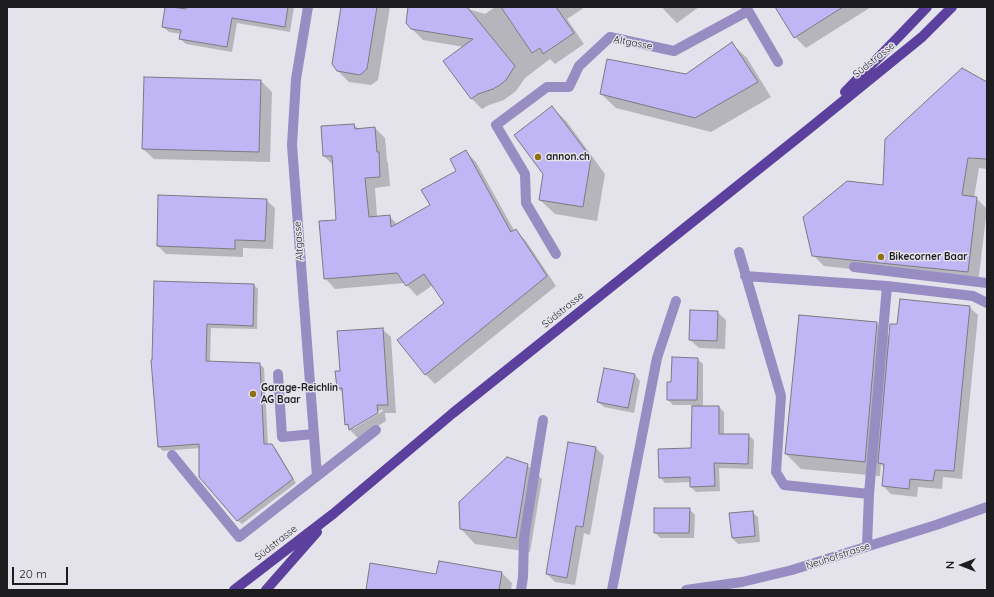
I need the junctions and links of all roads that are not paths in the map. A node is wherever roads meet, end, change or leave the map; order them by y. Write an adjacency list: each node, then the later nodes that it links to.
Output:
1 (308, 7): 18 (street, Altgasse)
2 (927, 7): 6 (main road, Südstrasse)
3 (952, 7): 6 (main road, Südstrasse)
4 (747, 9): 5 (street, Altgasse); 8 (street, Altgasse)
5 (778, 62)
6 (810, 128): 23 (main road, Südstrasse)
7 (739, 252): 10 (street)
8 (556, 254)
9 (854, 267): 11 (street)
10 (745, 276): 12 (street); 21 (street)
11 (987, 283)
12 (887, 286): 14 (street); 21 (street)
13 (676, 301): 28 (street)
14 (987, 303)
15 (278, 374): 18 (street)
16 (543, 420): 27 (street)
17 (376, 430): 20 (street)
18 (314, 434): 20 (street, Altgasse)
19 (172, 455): 20 (street)
20 (317, 476)
21 (869, 494): 24 (street)
22 (987, 507): 24 (street, Neuhofstrasse)
23 (333, 514): 25 (main road, Südstrasse); 26 (main road, Südstrasse)
24 (867, 546): 29 (street, Neuhofstrasse)
25 (234, 590)
26 (266, 590)
27 (521, 590)
28 (612, 590)
29 (686, 590)

